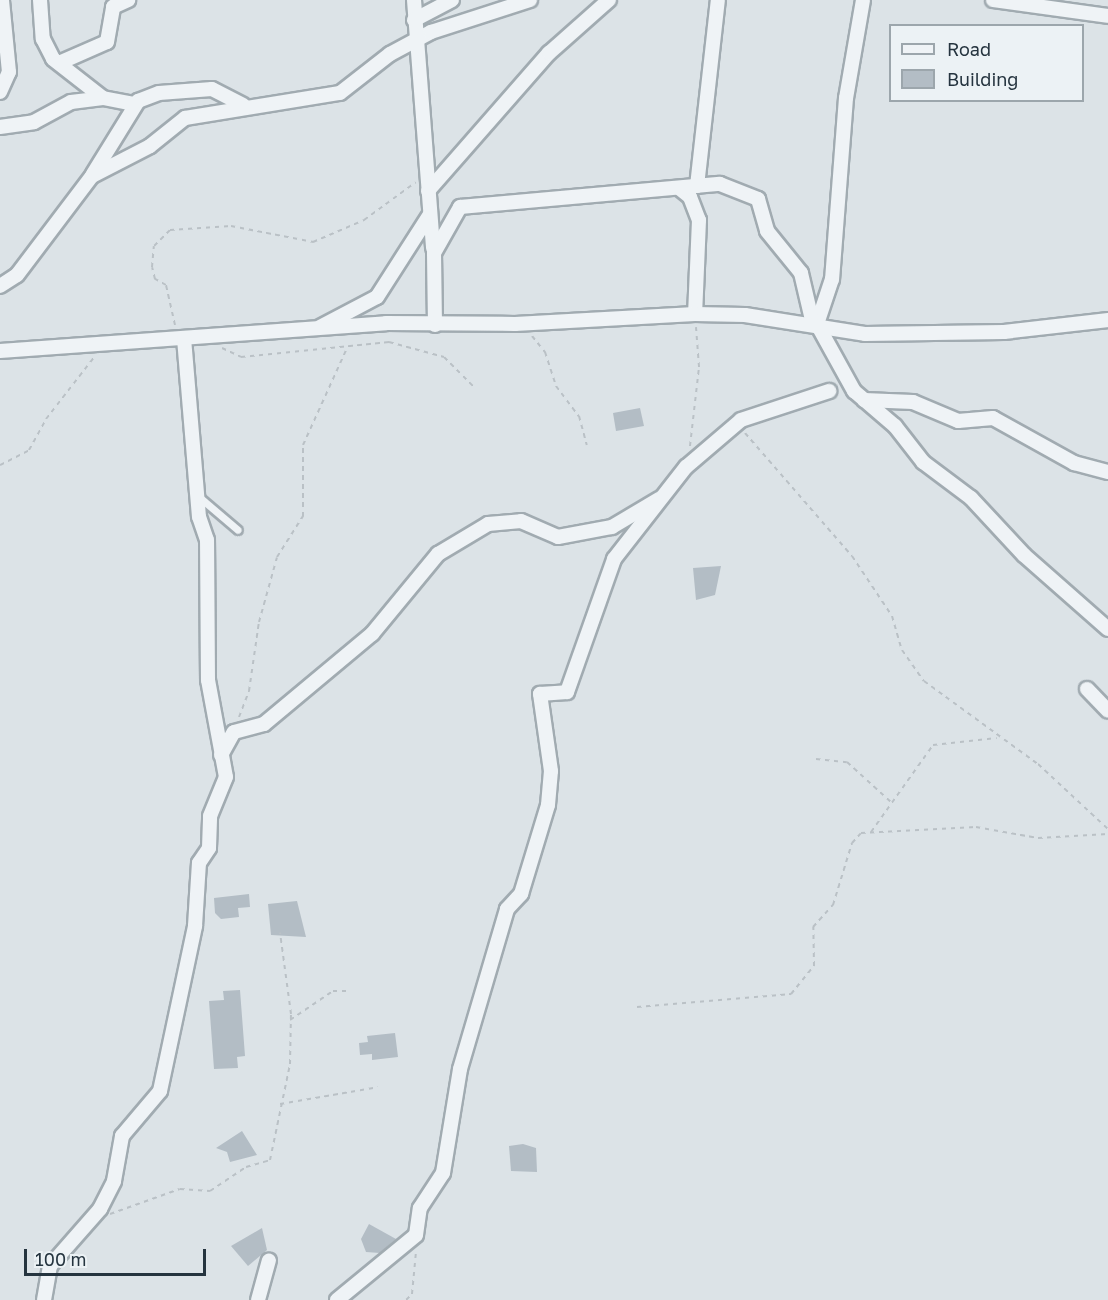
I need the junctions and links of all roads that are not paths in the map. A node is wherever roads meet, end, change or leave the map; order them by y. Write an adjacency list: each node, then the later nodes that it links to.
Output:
1 (2, 0): 16 (street)
2 (40, 0): 15 (street)
3 (128, 0): 15 (street)
4 (414, 0): 13 (street)
5 (452, 0): 13 (street)
6 (525, 0): 7 (street); 14 (street)
7 (530, 0)
8 (609, 0): 22 (street)
9 (718, 0): 23 (street)
10 (863, 0): 30 (street)
11 (993, 0): 12 (street)
12 (1108, 16)
13 (414, 20): 14 (street)
14 (414, 41): 19 (street); 22 (street)
15 (59, 63): 17 (street)
16 (0, 92)
17 (103, 98): 18 (street); 20 (street)
18 (133, 104): 19 (street); 21 (street)
19 (243, 105): 21 (street)
20 (0, 128)
21 (92, 176): 27 (street)
22 (428, 184): 25 (street)
23 (698, 186): 24 (street); 30 (street)
24 (679, 188): 26 (street); 28 (street)
25 (430, 214): 26 (street); 32 (street)
26 (434, 254): 31 (street)
27 (0, 286)
28 (695, 314): 30 (street); 31 (street)
29 (1108, 320): 30 (street)
30 (815, 324): 36 (street)
31 (435, 325): 32 (street)
32 (317, 329): 33 (street)
33 (184, 339): 34 (street); 38 (street)
34 (0, 351)
35 (829, 391): 39 (street)
36 (864, 400): 37 (street); 41 (street)
37 (1108, 472)
38 (198, 496): 40 (lane); 44 (street)
39 (659, 499): 44 (street); 48 (street)
40 (238, 530)
41 (1108, 629)
42 (1087, 689): 43 (street)
43 (1108, 711)
44 (221, 755): 46 (street)
45 (269, 1260): 47 (street)
46 (44, 1300)
47 (258, 1300)
48 (337, 1300)

